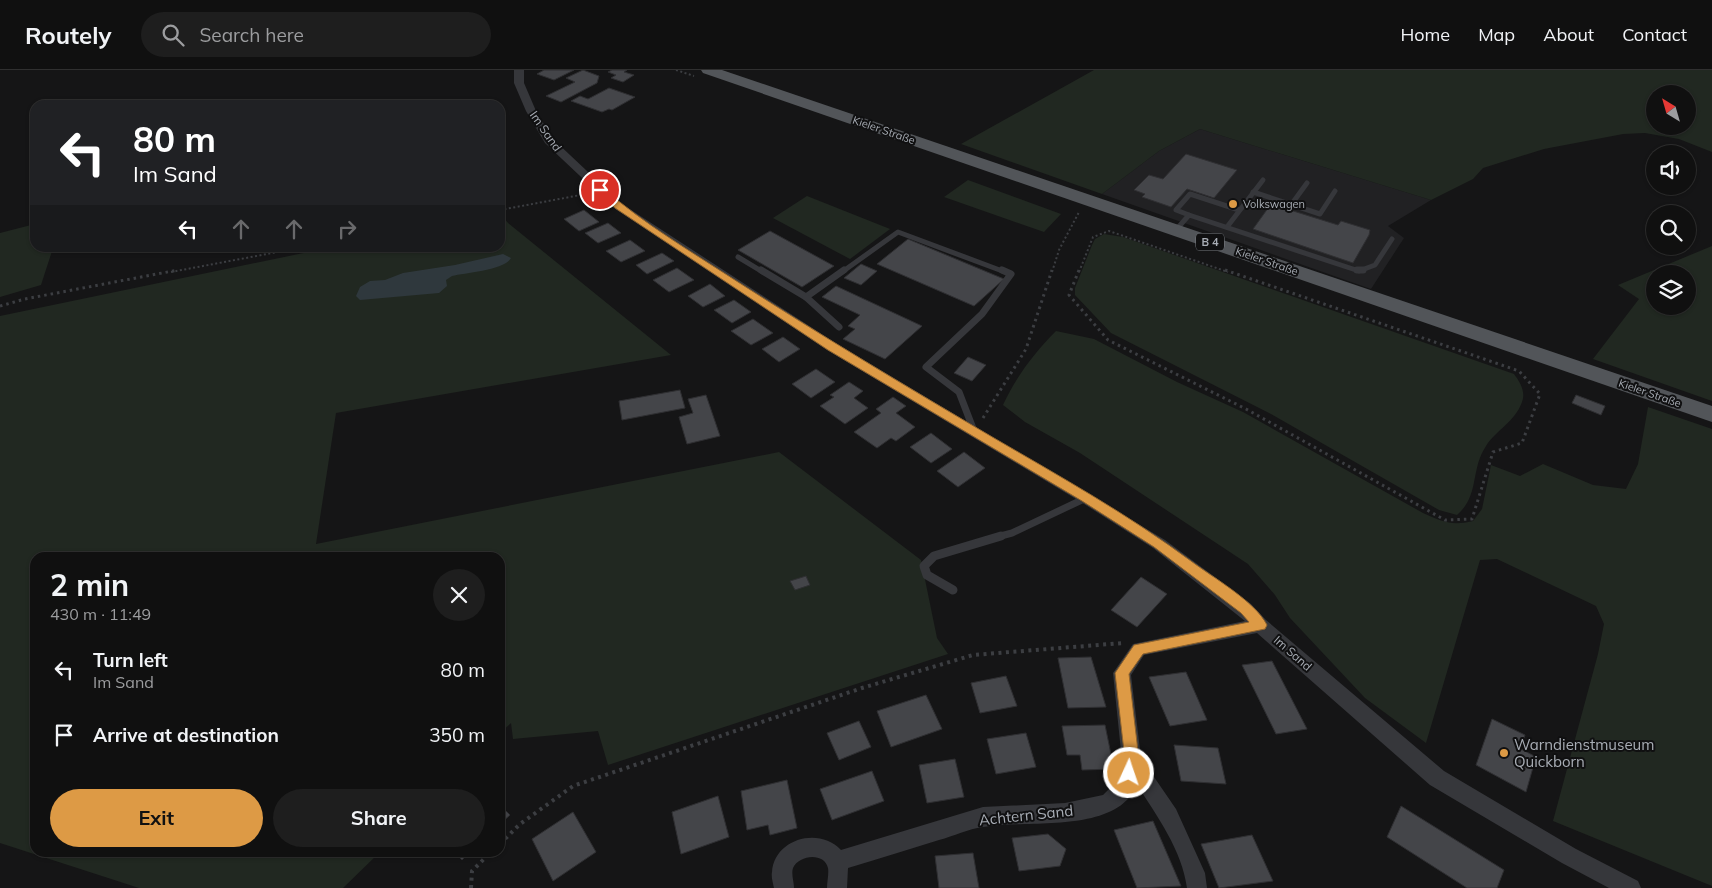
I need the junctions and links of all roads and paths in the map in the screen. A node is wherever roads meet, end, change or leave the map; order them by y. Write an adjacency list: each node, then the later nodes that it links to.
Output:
1 (519, 70): 5 (street, Im Sand)
2 (708, 70): 8 (main road, Kieler Straße / B 4)
3 (1262, 180): 7 (lane)
4 (1307, 183): 9 (lane)
5 (601, 190): 10 (path); 23 (street, Im Sand)
6 (1335, 191): 9 (lane)
7 (1252, 192): 9 (lane); 11 (lane)
8 (1089, 200): 14 (main road, Kieler Straße / B 4); 23 (path)
9 (1291, 205)
10 (505, 209)
11 (1239, 210): 12 (lane); 13 (lane)
12 (1189, 215): 13 (lane); 14 (lane)
13 (1227, 227): 15 (lane)
14 (1176, 230): 22 (main road, Kieler Straße / B 4)
15 (1392, 239)
16 (278, 252): 20 (path)
17 (738, 257): 19 (lane)
18 (1069, 295): 18 (path)
19 (806, 296): 21 (lane); 23 (lane)
20 (0, 306)
21 (839, 327)
22 (1712, 414)
23 (974, 431): 24 (street, Im Sand)
24 (1086, 498): 25 (lane); 26 (street, Im Sand)
25 (953, 590)
26 (1260, 625): 27 (street); 36 (street, Im Sand)
27 (1139, 649): 28 (street, Achtern Sand); 29 (path)
28 (1132, 760): 31 (street, Achtern Sand); 35 (street, Achtern Sand)
29 (505, 839)
30 (486, 857): 32 (path)
31 (838, 862): 33 (street); 34 (street)
32 (470, 888)
33 (784, 888)
34 (837, 888)
35 (1197, 888)
36 (1631, 888)

